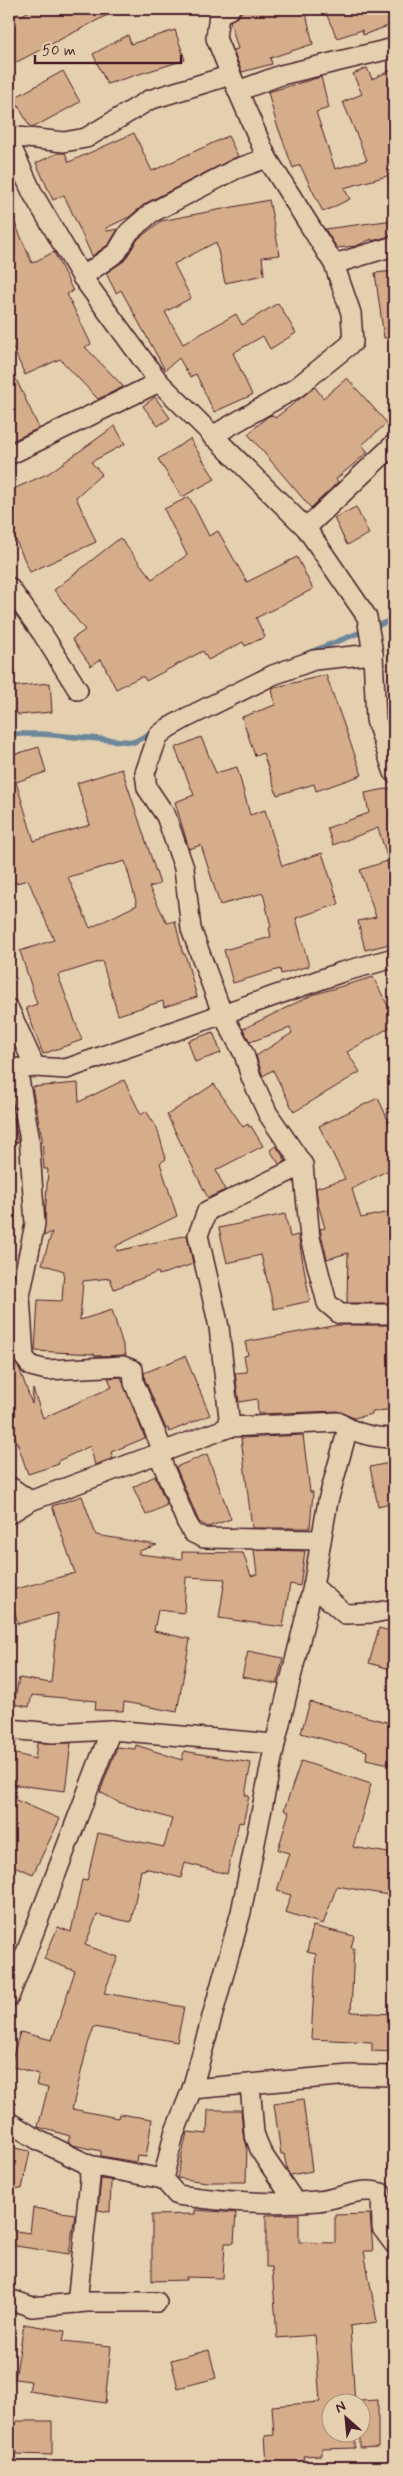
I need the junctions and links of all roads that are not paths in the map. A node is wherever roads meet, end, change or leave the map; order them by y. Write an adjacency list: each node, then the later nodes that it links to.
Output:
1 (230, 9): 3 (street)
2 (394, 48): 3 (street)
3 (235, 83): 4 (street); 6 (street)
4 (9, 136)
5 (9, 142): 9 (street)
6 (267, 158): 8 (street); 9 (street)
7 (394, 246): 8 (street)
8 (334, 264): 11 (street)
9 (82, 277): 10 (street)
10 (159, 382): 11 (street); 13 (street)
11 (212, 436): 14 (street)
12 (394, 444): 14 (street)
13 (9, 455)
14 (306, 528): 16 (street)
15 (9, 587): 17 (street)
16 (373, 654): 18 (street); 22 (street)
17 (78, 690)
18 (389, 746): 19 (street)
19 (394, 773)
20 (394, 958): 22 (street)
21 (9, 1009): 23 (street)
22 (222, 1013): 23 (street); 24 (street)
23 (20, 1068): 25 (street)
24 (303, 1165): 26 (street); 27 (street)
25 (14, 1297): 30 (street)
26 (394, 1314)
27 (230, 1427): 28 (street); 30 (street)
28 (348, 1428): 29 (street); 34 (street)
29 (394, 1438)
30 (161, 1452): 32 (street); 34 (street)
31 (9, 1486): 32 (street)
32 (30, 1501): 33 (street)
33 (9, 1514)
34 (321, 1540): 35 (street)
35 (312, 1586): 36 (street); 39 (street)
36 (394, 1609)
37 (9, 1729): 38 (street)
38 (111, 1730): 39 (street); 40 (street)
39 (275, 1744): 43 (street)
40 (9, 1997)
41 (394, 2076): 42 (street)
42 (250, 2084): 43 (street); 47 (street)
43 (192, 2089): 46 (street)
44 (9, 2122): 45 (street)
45 (89, 2164): 46 (street); 51 (street)
46 (163, 2179): 47 (street)
47 (295, 2202): 48 (street)
48 (394, 2244)
49 (9, 2299): 51 (street)
50 (157, 2302): 51 (street)
51 (77, 2303)

